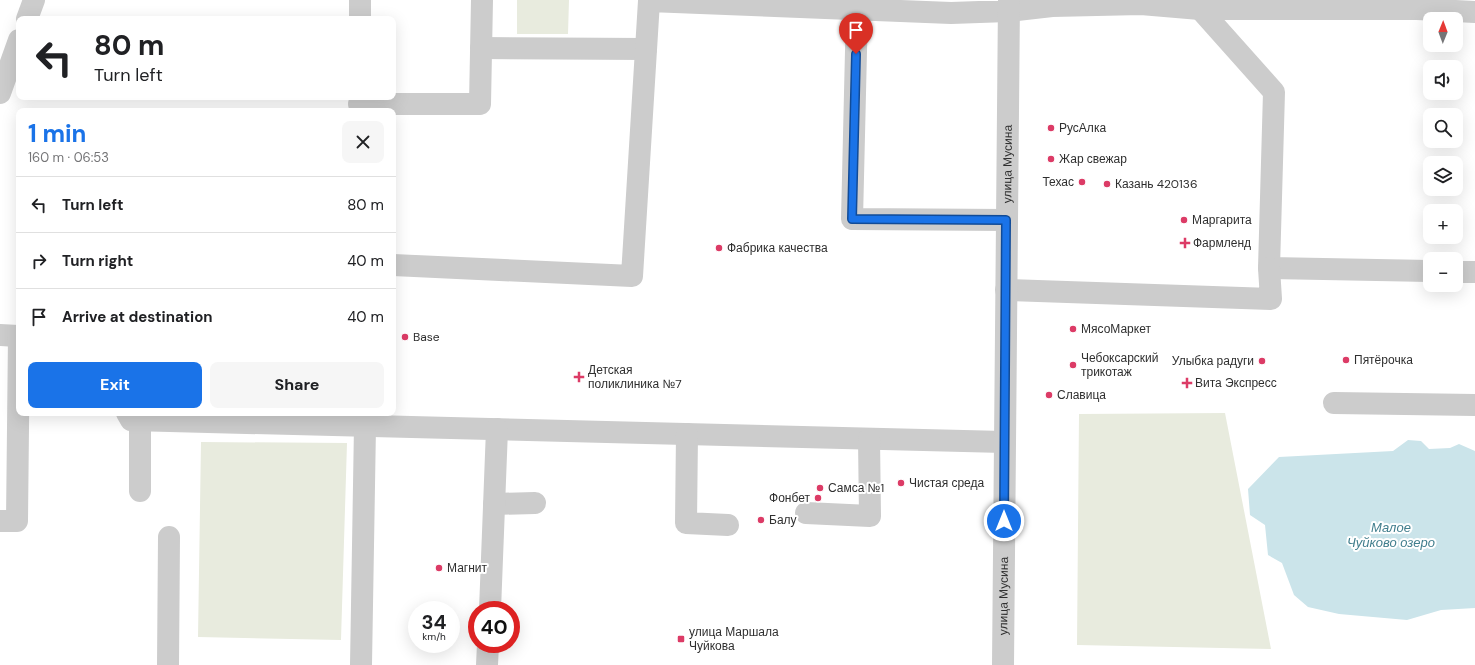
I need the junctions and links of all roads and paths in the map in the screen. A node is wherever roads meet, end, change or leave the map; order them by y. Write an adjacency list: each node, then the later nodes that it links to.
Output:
1 (34, 0): 11 (street)
2 (360, 0): 12 (street)
3 (482, 0): 14 (street)
4 (738, 2): 9 (street); 15 (street)
5 (1142, 2): 6 (street); 8 (street)
6 (1009, 5): 9 (street); 18 (street, улица Мусина)
7 (1417, 5): 8 (street); 10 (street)
8 (1200, 8): 20 (street)
9 (857, 9): 18 (street)
10 (1475, 12)
11 (28, 16)
12 (360, 16)
13 (16, 48): 16 (street)
14 (481, 48): 15 (street); 17 (street)
15 (646, 49): 19 (street)
16 (0, 93)
17 (359, 104)
18 (1006, 220): 24 (street, улица Мусина)
19 (396, 265)
20 (1269, 268): 21 (street); 24 (street)
21 (1423, 271)
22 (1463, 272): 23 (street)
23 (1475, 272)
24 (1006, 290): 33 (street, улица Мусина)
25 (12, 336): 38 (street)
26 (1334, 403): 27 (street)
27 (1475, 405)
28 (134, 417): 29 (street); 34 (street)
29 (365, 426): 30 (street); 44 (street)
30 (497, 429): 31 (street); 36 (street)
31 (687, 434): 32 (street); 39 (street)
32 (869, 439): 33 (street); 37 (street)
33 (1004, 442): 46 (street, улица Мусина)
34 (140, 491)
35 (535, 503): 36 (street)
36 (494, 504): 41 (street)
37 (806, 513)
38 (0, 521)
39 (728, 525)
40 (169, 538): 43 (street)
41 (490, 601)
42 (488, 653): 45 (street)
43 (168, 665)
44 (361, 665)
45 (487, 665)
46 (1003, 665)

